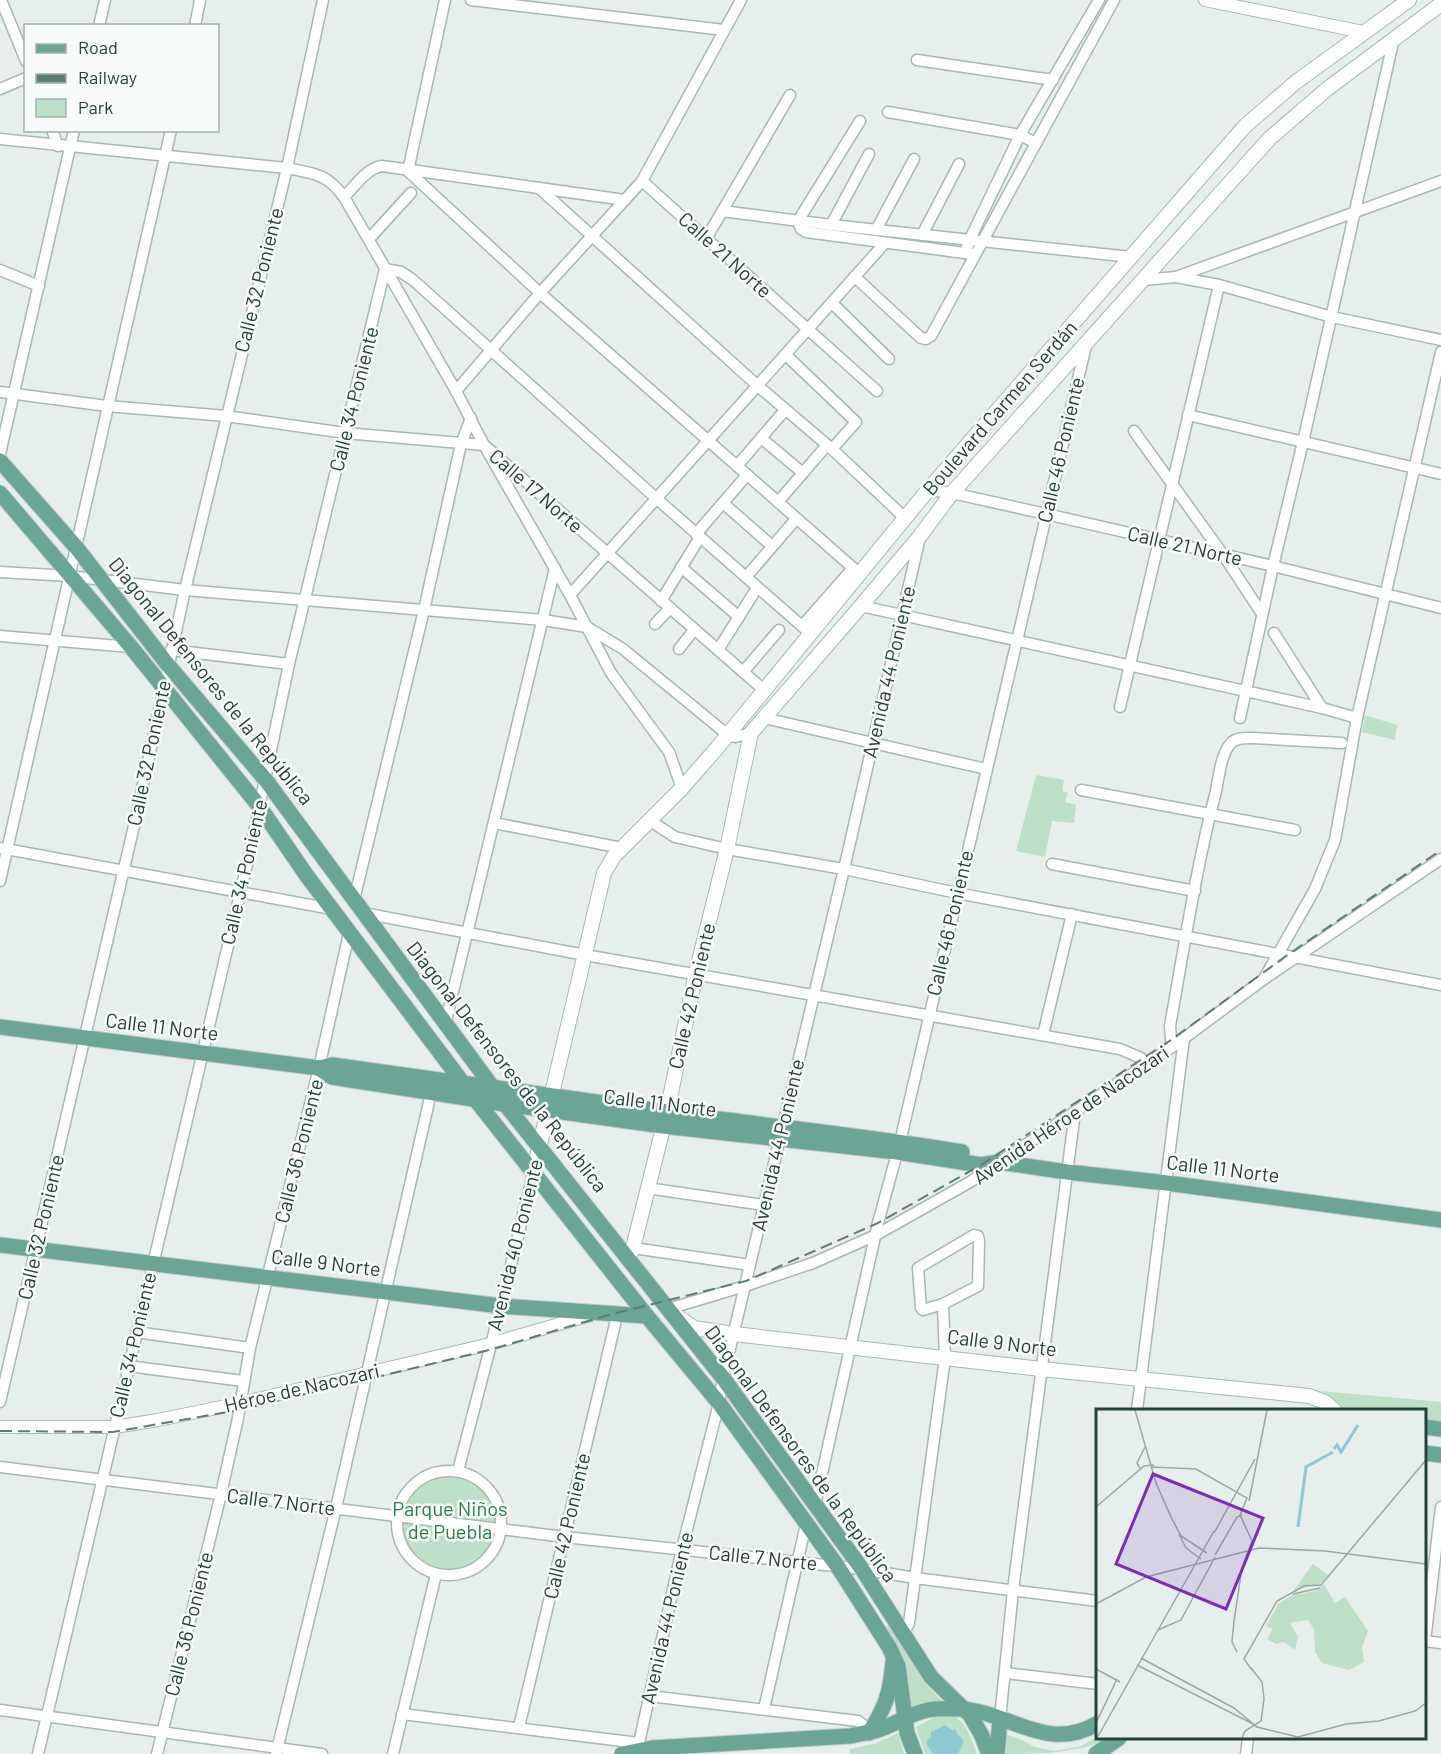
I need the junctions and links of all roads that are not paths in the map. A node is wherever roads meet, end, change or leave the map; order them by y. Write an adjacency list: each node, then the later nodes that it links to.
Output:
1 (105, 0): 15 (street)
2 (200, 0): 16 (street)
3 (323, 0): 40 (street, Calle 32 Poniente)
4 (445, 0): 41 (street)
5 (471, 0): 14 (street)
6 (571, 0): 14 (street)
7 (741, 0): 17 (street)
8 (1099, 0): 23 (street)
9 (1114, 0): 33 (street)
10 (1205, 0): 18 (street)
11 (1409, 0): 18 (main road, Boulevard Carmen Serdán)
12 (1, 4): 20 (street)
13 (1441, 4): 19 (main road, Boulevard Carmen Serdán)
14 (567, 12): 17 (street)
15 (99, 24)
16 (195, 24)
17 (724, 30): 42 (street)
18 (1363, 32): 62 (main road, Boulevard Carmen Serdán)
19 (1394, 38): 49 (street); 68 (main road, Boulevard Carmen Serdán)
20 (24, 56)
21 (917, 60): 23 (street)
22 (24, 79): 24 (street)
23 (1053, 80): 31 (street)
24 (0, 89)
25 (790, 95): 48 (street)
26 (888, 112): 31 (street)
27 (860, 121): 50 (street)
28 (53, 132): 34 (street)
29 (74, 132): 35 (street)
30 (171, 132): 37 (street)
31 (1020, 135): 33 (street); 57 (street)
32 (0, 139): 34 (street)
33 (1036, 143): 58 (street)
34 (58, 146): 35 (street)
35 (70, 147): 37 (street); 70 (street)
36 (869, 154): 51 (street)
37 (165, 156): 40 (street); 86 (street)
38 (914, 159): 52 (street)
39 (959, 164): 53 (street)
40 (287, 168): 46 (street); 89 (street, Calle 32 Poniente)
41 (408, 171): 44 (street); 46 (street); 71 (street)
42 (642, 181): 47 (street); 56 (street, Calle 21 Norte)
43 (1441, 181): 49 (street)
44 (539, 188): 47 (street); 54 (street)
45 (411, 193): 55 (street)
46 (344, 196): 55 (street)
47 (625, 200): 54 (street)
48 (722, 211): 50 (street); 56 (street)
49 (1355, 211): 67 (street); 73 (street)
50 (798, 220): 51 (street); 59 (street)
51 (831, 225): 52 (street)
52 (876, 230): 53 (street)
53 (922, 235): 57 (street)
54 (592, 236): 71 (street); 81 (street)
55 (369, 239): 63 (street)
56 (706, 239): 74 (street, Calle 21 Norte)
57 (970, 239): 58 (street); 60 (street)
58 (985, 240): 61 (street); 62 (street)
59 (884, 244): 60 (street); 66 (street)
60 (965, 253): 61 (street)
61 (977, 255): 66 (street)
62 (1131, 257): 65 (main road, Boulevard Carmen Serdán)
63 (386, 269): 77 (street); 82 (street); 92 (street, Calle 34 Poniente)
64 (0, 270): 70 (street)
65 (1117, 274): 68 (main road); 107 (main road, Boulevard Carmen Serdán)
66 (855, 277): 72 (street)
67 (1176, 278): 68 (street); 69 (street)
68 (1139, 285): 76 (main road, Boulevard Carmen Serdán)
69 (1219, 285): 73 (street); 88 (street)
70 (39, 286): 85 (street)
71 (540, 293): 77 (street); 94 (street)
72 (832, 303): 74 (street); 80 (street)
73 (1332, 316): 75 (street); 95 (street)
74 (808, 330): 79 (street); 83 (street, Calle 21 Norte)
75 (1441, 340)
76 (1087, 342): 109 (main road, Boulevard Carmen Serdán); 113 (street, Calle 46 Poniente)
77 (491, 349): 82 (street); 110 (street)
78 (1441, 352): 102 (street)
79 (786, 355): 81 (street); 98 (street)
80 (889, 359)
81 (758, 386): 87 (street); 94 (street)
82 (456, 391): 90 (street)
83 (877, 391)
84 (0, 392): 85 (street, Calle 17 Norte)
85 (12, 393): 86 (street, Calle 17 Norte); 99 (street)
86 (107, 406): 89 (street, Calle 17 Norte); 120 (street)
87 (785, 410): 93 (street); 98 (street)
88 (1188, 415): 95 (street); 106 (street)
89 (226, 416): 92 (street, Calle 17 Norte); 132 (street, Calle 32 Poniente)
90 (471, 418): 96 (street); 97 (street)
91 (1134, 431): 106 (street)
92 (345, 433): 96 (street, Calle 17 Norte); 135 (street, Calle 34 Poniente)
93 (760, 438): 101 (street); 103 (street)
94 (709, 441): 101 (street); 110 (street)
95 (1304, 442): 102 (street); 123 (street)
96 (460, 444): 97 (street, Calle 17 Norte); 139 (street)
97 (484, 445): 121 (street, Calle 17 Norte); 125 (street)
98 (829, 447): 103 (street); 114 (street)
99 (0, 454)
100 (0, 461): 120 (main road, Diagonal Defensores de la República)
101 (737, 466): 105 (street)
102 (1415, 468): 104 (street); 134 (street)
103 (803, 473): 111 (street)
104 (1441, 474)
105 (747, 475): 111 (street); 112 (street)
106 (1172, 483): 118 (street); 122 (street)
107 (928, 490): 109 (street, Calle 21 Norte); 114 (main road, Boulevard Carmen Serdán)
108 (0, 493): 128 (main road, Diagonal Defensores de la República)
109 (952, 493): 113 (street, Calle 21 Norte); 117 (main road, Boulevard Carmen Serdán)
110 (657, 499): 116 (street); 121 (street)
111 (778, 502): 115 (street)
112 (723, 503): 116 (street); 119 (street)
113 (1046, 514): 118 (street, Calle 21 Norte); 152 (street, Calle 46 Poniente)
114 (905, 518): 126 (main road, Boulevard Carmen Serdán)
115 (796, 519): 119 (street); 126 (street)
116 (698, 535): 124 (street); 129 (street)
117 (920, 536): 137 (main road, Boulevard Carmen Serdán); 141 (street, Avenida 44 Poniente)
118 (1158, 540): 122 (street, Calle 21 Norte); 158 (street)
119 (772, 546): 129 (street)
120 (76, 547): 128 (street); 130 (main road, Diagonal Defensores de la República)
121 (608, 555): 133 (street); 136 (street, Calle 17 Norte)
122 (1224, 556): 123 (street, Calle 21 Norte); 140 (street)
123 (1273, 566): 134 (street, Calle 21 Norte); 140 (street)
124 (681, 567): 136 (street); 142 (street)
125 (555, 568): 133 (street); 143 (street)
126 (856, 571): 148 (main road, Boulevard Carmen Serdán)
127 (0, 572): 128 (street)
128 (70, 576): 130 (street); 151 (street); 153 (main road, Diagonal Defensores de la República)
129 (746, 577): 131 (street)
130 (103, 581): 132 (street); 156 (main road, Diagonal Defensores de la República)
131 (757, 588): 142 (street); 148 (street)
132 (185, 590): 135 (street); 156 (street, Calle 32 Poniente)
133 (570, 595): 145 (street)
134 (1387, 595): 138 (street, Calle 21 Norte); 167 (street)
135 (305, 599): 139 (street); 157 (street, Calle 34 Poniente)
136 (665, 605): 144 (street); 146 (street, Calle 17 Norte)
137 (861, 606): 141 (street); 166 (main road, Boulevard Carmen Serdán)
138 (1441, 608)
139 (424, 610): 143 (street); 194 (street)
140 (1262, 614): 162 (street)
141 (903, 615): 152 (street); 170 (street, Avenida 44 Poniente)
142 (739, 617): 155 (street)
143 (543, 620): 145 (street); 181 (street)
144 (655, 624)
145 (587, 627): 169 (street); 176 (street)
146 (694, 630): 154 (street); 155 (street, Calle 17 Norte)
147 (779, 630): 159 (street)
148 (807, 630): 161 (main road, Boulevard Carmen Serdán)
149 (1274, 633): 164 (street)
150 (0, 636): 151 (street)
151 (55, 640): 153 (street); 184 (street)
152 (1016, 641): 158 (street); 174 (street, Calle 46 Poniente)
153 (131, 647): 160 (main road, Diagonal Defensores de la República)
154 (679, 649)
155 (718, 650): 159 (street, Calle 17 Norte)
156 (170, 658): 157 (street); 160 (street, Calle 32 Poniente); 175 (main road, Diagonal Defensores de la República)
157 (289, 664): 175 (street, Calle 34 Poniente)
158 (1128, 666): 162 (street); 163 (street)
159 (743, 672): 161 (street, Calle 17 Norte)
160 (163, 687): 178 (main road, Diagonal Defensores de la República); 189 (street, Calle 32 Poniente)
161 (765, 691): 169 (main road, Boulevard Carmen Serdán)
162 (1246, 693): 164 (street); 165 (street)
163 (1120, 707)
164 (1322, 708): 167 (street)
165 (1240, 717)
166 (764, 718): 168 (main road, Boulevard Carmen Serdán); 170 (street)
167 (1357, 718): 201 (street)
168 (752, 733): 169 (street); 173 (main road, Calle 42 Poniente)
169 (728, 735): 172 (main road, Boulevard Carmen Serdán)
170 (873, 743): 174 (street); 188 (street, Avenida 44 Poniente)
171 (1342, 743): 179 (street)
172 (717, 748): 173 (main road); 176 (main road, Boulevard Carmen Serdán)
173 (747, 752): 185 (main road, Calle 42 Poniente)
174 (986, 769): 192 (street, Calle 46 Poniente)
175 (266, 779): 178 (street, Calle 34 Poniente); 194 (main road, Diagonal Defensores de la República)
176 (682, 788): 180 (main road, Boulevard Carmen Serdán)
177 (1082, 790): 179 (street)
178 (259, 806): 193 (street, Calle 34 Poniente); 195 (main road, Diagonal Defensores de la República)
179 (1210, 814): 182 (street); 191 (street)
180 (649, 820): 183 (main road, Boulevard Carmen Serdán); 185 (street)
181 (494, 823): 183 (street); 199 (street)
182 (1295, 830)
183 (622, 848): 202 (main road, Avenida 40 Poniente)
184 (4, 849): 189 (street); 190 (street)
185 (727, 849): 188 (street); 204 (main road, Calle 42 Poniente)
186 (1441, 859): 203 (street, Avenida Héroe de Nacozari)
187 (1052, 864): 191 (street)
188 (844, 869): 192 (street); 207 (street, Avenida 44 Poniente)
189 (122, 872): 193 (street); 212 (street, Calle 32 Poniente)
190 (0, 881)
191 (1195, 891): 200 (street)
192 (957, 892): 197 (street); 208 (street, Calle 46 Poniente)
193 (238, 893): 195 (street); 214 (street, Calle 34 Poniente)
194 (354, 900): 196 (main road, Diagonal Defensores de la República)
195 (332, 909): 198 (main road, Diagonal Defensores de la República)
196 (363, 913): 199 (street); 209 (main road, Diagonal Defensores de la República)
197 (1072, 914): 200 (street); 211 (street)
198 (349, 933): 216 (street, Calle 36 Poniente); 217 (main road, Diagonal Defensores de la República)
199 (468, 934): 202 (street); 209 (street)
200 (1187, 936): 201 (street); 213 (street)
201 (1278, 954): 203 (street); 205 (street)
202 (585, 955): 204 (street); 221 (main road, Avenida 40 Poniente)
203 (1295, 958): 205 (street, Avenida Héroe de Nacozari); 206 (street)
204 (696, 973): 207 (street); 224 (main road, Calle 42 Poniente)
205 (1264, 980): 213 (street, Avenida Héroe de Nacozari)
206 (1441, 985)
207 (813, 994): 208 (street); 225 (street, Avenida 44 Poniente)
208 (928, 1014): 211 (street); 227 (street, Calle 46 Poniente)
209 (445, 1025): 218 (main road, Diagonal Defensores de la República)
210 (0, 1027): 212 (main road, Calle 11 Norte)
211 (1043, 1035): 215 (street)
212 (85, 1038): 214 (main road, Calle 11 Norte); 237 (street, Calle 32 Poniente)
213 (1180, 1042): 215 (street, Avenida Héroe de Nacozari); 231 (street)
214 (201, 1053): 216 (main road, Calle 11 Norte); 239 (street, Calle 34 Poniente)
215 (1144, 1065): 223 (street, Avenida Héroe de Nacozari)
216 (319, 1068): 217 (main road, Calle 11 Norte); 219 (main road, Calle 11 Norte); 241 (street, Calle 36 Poniente)
217 (462, 1082): 218 (main road, Calle 11 Norte); 220 (main road, Diagonal Defensores de la República)
218 (491, 1086): 221 (main road, Calle 11 Norte); 222 (main road, Diagonal Defensores de la República)
219 (431, 1093): 220 (main road, Calle 11 Norte); 243 (street)
220 (475, 1099): 222 (main road, Calle 11 Norte); 230 (main road, Diagonal Defensores de la República)
221 (549, 1102): 222 (main road, Calle 11 Norte); 224 (main road, Calle 11 Norte); 226 (main road, Avenida 40 Poniente)
222 (505, 1104): 226 (main road, Diagonal Defensores de la República)
223 (1075, 1112): 228 (street, Avenida Héroe de Nacozari); 229 (street)
224 (665, 1119): 225 (main road, Calle 11 Norte); 232 (main road, Calle 42 Poniente)
225 (782, 1133): 227 (main road, Calle 11 Norte); 233 (street, Avenida 44 Poniente)
226 (539, 1147): 230 (main road, Avenida 40 Poniente); 238 (main road, Diagonal Defensores de la República)
227 (898, 1147): 228 (main road, Calle 11 Norte); 235 (street, Calle 46 Poniente)
228 (999, 1162): 229 (main road, Calle 11 Norte); 235 (street, Avenida Héroe de Nacozari)
229 (1067, 1172): 231 (main road, Calle 11 Norte); 257 (street)
230 (533, 1174): 245 (street, Avenida 40 Poniente); 248 (main road, Diagonal Defensores de la República)
231 (1167, 1183): 234 (main road, Calle 11 Norte); 260 (street)
232 (647, 1188): 233 (street); 238 (main road, Calle 42 Poniente)
233 (764, 1205): 240 (street, Avenida 44 Poniente)
234 (1441, 1220)
235 (876, 1235): 242 (street, Avenida Héroe de Nacozari); 253 (street, Calle 46 Poniente)
236 (0, 1245): 237 (main road, Calle 9 Norte)
237 (35, 1249): 239 (main road, Calle 9 Norte); 262 (street, Calle 32 Poniente)
238 (631, 1253): 240 (street); 246 (main road, Diagonal Defensores de la República)
239 (152, 1263): 241 (main road, Calle 9 Norte); 250 (street, Calle 34 Poniente)
240 (750, 1265): 242 (street, Avenida 44 Poniente)
241 (268, 1277): 243 (main road, Calle 9 Norte); 254 (street, Calle 36 Poniente)
242 (745, 1286): 246 (street, Avenida Héroe de Nacozari); 251 (street, Avenida 44 Poniente)
243 (386, 1292): 245 (main road, Calle 9 Norte); 258 (street)
244 (943, 1304): 244 (street); 255 (street)
245 (501, 1306): 247 (main road, Calle 9 Norte); 252 (street, Avenida 40 Poniente)
246 (668, 1309): 251 (main road, Calle 9 Norte); 259 (main road, Diagonal Defensores de la República)
247 (598, 1313): 248 (main road, Calle 9 Norte); 252 (street, Héroe de Nacozari)
248 (647, 1316): 264 (main road, Diagonal Defensores de la República)
249 (615, 1324): 283 (street, Calle 42 Poniente)
250 (136, 1332): 254 (street); 256 (street, Calle 34 Poniente)
251 (734, 1334): 253 (main road, Calle 9 Norte); 259 (street, Avenida 44 Poniente)
252 (490, 1344): 258 (street, Héroe de Nacozari); 274 (street, Avenida 40 Poniente)
253 (850, 1347): 255 (main road, Calle 9 Norte); 277 (street, Calle 46 Poniente)
254 (250, 1348): 261 (street, Calle 36 Poniente)
255 (945, 1358): 257 (main road, Calle 9 Norte); 289 (street)
256 (128, 1366): 261 (street); 268 (street, Calle 34 Poniente)
257 (1041, 1369): 260 (main road, Calle 9 Norte); 290 (street)
258 (368, 1373): 263 (street, Héroe de Nacozari); 279 (street)
259 (723, 1378): 264 (street, Avenida 44 Poniente); 277 (main road, Diagonal Defensores de la República)
260 (1141, 1379): 265 (street); 266 (main road, Calle 9 Norte)
261 (243, 1381): 263 (street, Calle 36 Poniente)
262 (0, 1402)
263 (241, 1403): 268 (street, Héroe de Nacozari); 276 (street, Calle 36 Poniente)
264 (719, 1403): 281 (main road, Diagonal Defensores de la República); 284 (street, Avenida 44 Poniente)
265 (1137, 1409)
266 (1333, 1409)
267 (0, 1427): 268 (street, Héroe de Nacozari)
268 (115, 1427): 275 (street, Calle 34 Poniente)
269 (1426, 1427): 270 (main road)
270 (1441, 1429)
271 (1426, 1453): 272 (main road)
272 (1441, 1455)
273 (0, 1467): 275 (street, Calle 7 Norte)
274 (458, 1471): 280 (street); 282 (street)
275 (103, 1479): 276 (street, Calle 7 Norte); 305 (street, Calle 34 Poniente)
276 (221, 1494): 279 (street, Calle 7 Norte); 310 (street, Calle 36 Poniente)
277 (815, 1504): 287 (main road, Diagonal Defensores de la República)
278 (1441, 1507): 292 (street)
279 (336, 1508): 280 (street, Calle 7 Norte); 315 (street)
280 (397, 1516): 282 (street, Calle 7 Norte); 288 (street)
281 (806, 1524): 285 (street); 286 (main road, Diagonal Defensores de la República)
282 (501, 1529): 283 (street, Calle 7 Norte); 288 (street)
283 (565, 1537): 284 (street, Calle 7 Norte); 309 (street, Calle 42 Poniente)
284 (682, 1549): 285 (street, Calle 7 Norte); 300 (street, Avenida 44 Poniente)
285 (798, 1563): 286 (street, Calle 7 Norte); 301 (street)
286 (838, 1567): 287 (street, Calle 7 Norte); 296 (main road, Diagonal Defensores de la República)
287 (862, 1569): 289 (street, Calle 7 Norte); 293 (main road, Diagonal Defensores de la República)
288 (436, 1574): 304 (street)
289 (915, 1578): 290 (street, Calle 7 Norte); 293 (street)
290 (1013, 1590): 291 (street, Calle 7 Norte); 297 (street)
291 (1096, 1601)
292 (1426, 1633)
293 (903, 1635): 298 (main road, Diagonal Defensores de la República)
294 (1426, 1641): 295 (street)
295 (1441, 1643)
296 (894, 1656): 306 (main road, Diagonal Defensores de la República); 311 (main road)
297 (1006, 1673): 299 (street); 307 (street)
298 (931, 1677): 303 (main road, Diagonal Defensores de la República); 307 (main road)
299 (1096, 1684)
300 (649, 1696): 301 (street); 314 (street, Avenida 44 Poniente)
301 (764, 1709): 311 (street)
302 (0, 1710): 305 (street)
303 (965, 1710): 306 (main road); 307 (main road); 321 (main road)
304 (402, 1714): 309 (street); 319 (street)
305 (47, 1715): 310 (street); 316 (street, Calle 34 Poniente)
306 (905, 1719): 311 (main road); 320 (main road, Diagonal Defensores de la República)
307 (1000, 1719): 308 (main road); 322 (main road)
308 (1096, 1724)
309 (519, 1727): 314 (street)
310 (162, 1731): 315 (street); 317 (street, Calle 36 Poniente)
311 (868, 1733): 314 (main road)
312 (1116, 1739): 323 (main road)
313 (1248, 1739): 324 (street)
314 (633, 1750)
315 (277, 1751): 318 (street)
316 (38, 1754)
317 (157, 1754)
318 (322, 1754)
319 (393, 1754)
320 (915, 1754)
321 (989, 1754)
322 (997, 1754)
323 (1096, 1754)
324 (1246, 1754)

